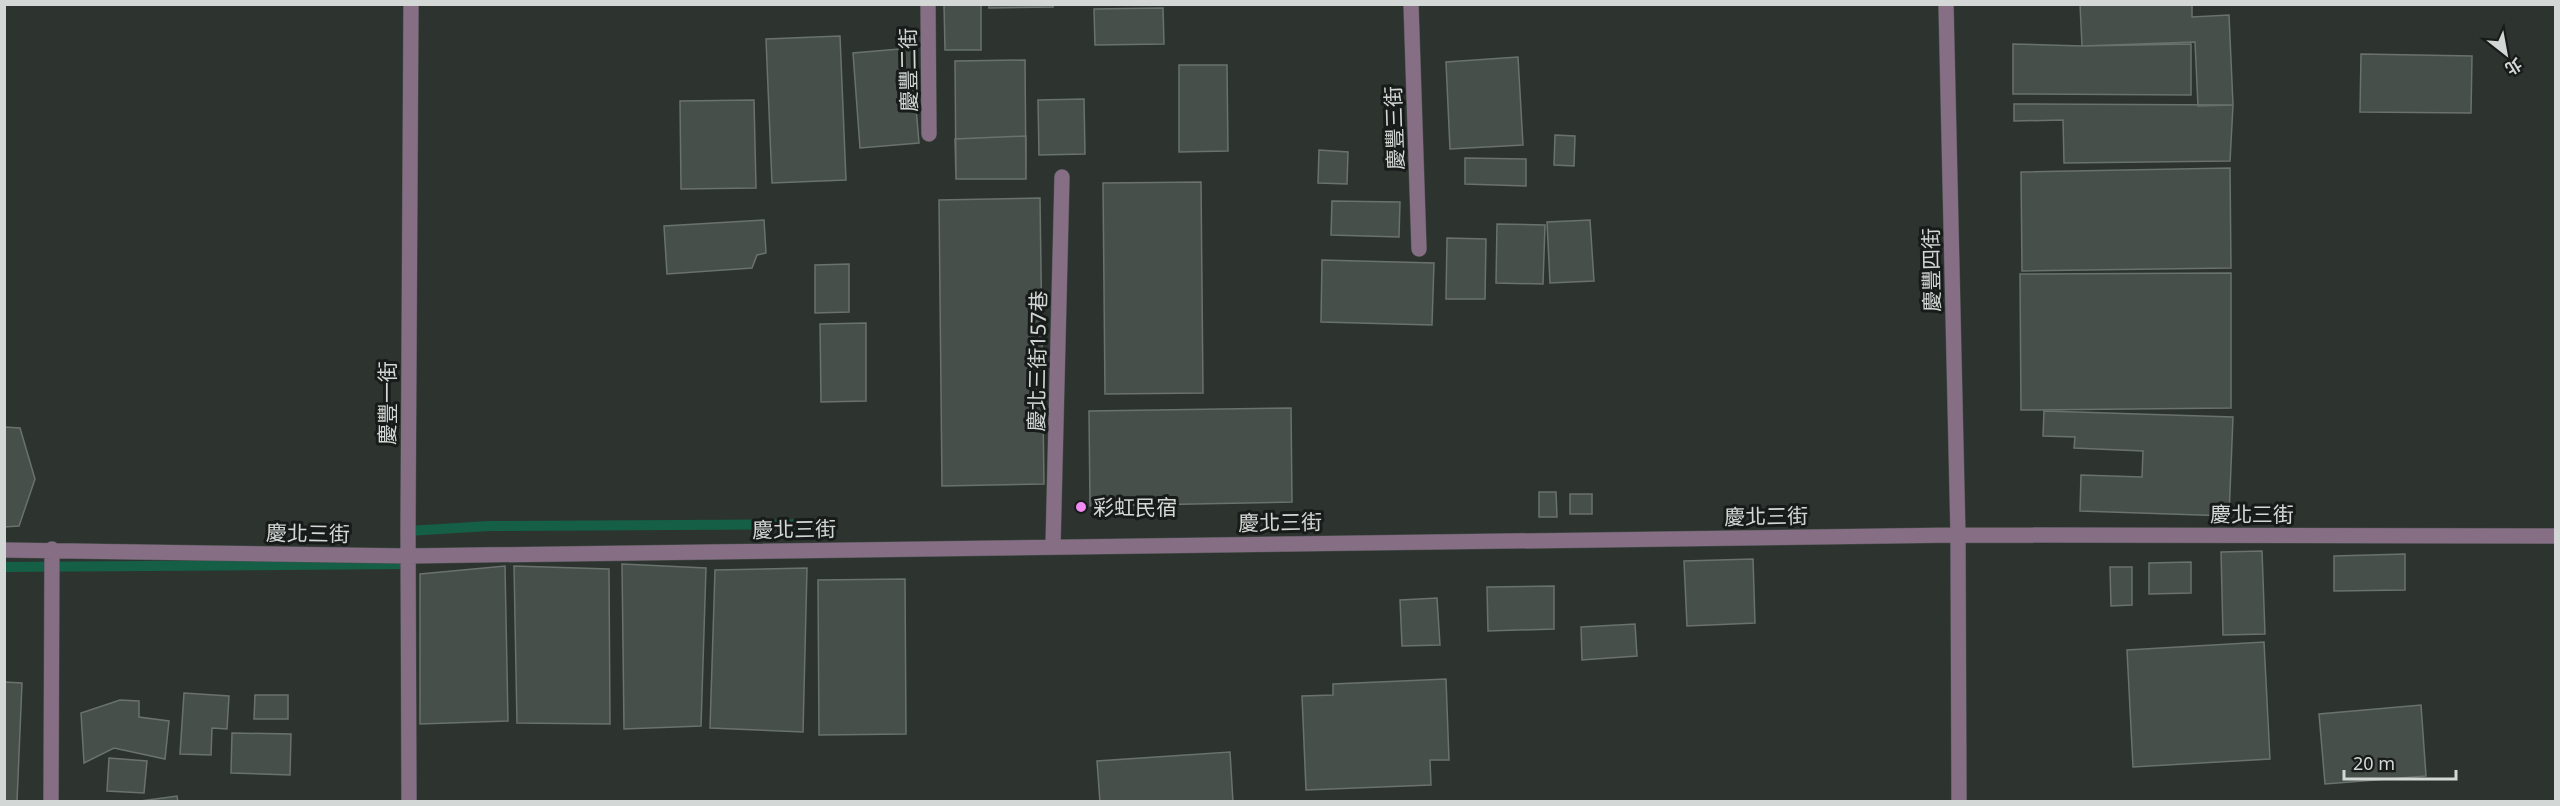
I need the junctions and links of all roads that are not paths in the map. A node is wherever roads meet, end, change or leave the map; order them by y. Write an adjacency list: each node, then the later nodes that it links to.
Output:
1 (411, 4): 13 (street, 慶豐一街)
2 (928, 4): 5 (street, 慶豐二街)
3 (1411, 4): 7 (street, 慶豐三街)
4 (1946, 4): 8 (street, 慶豐四街)
5 (929, 134)
6 (1062, 177): 10 (street, 慶北三街157巷)
7 (1419, 249)
8 (1958, 535): 9 (street, 慶北三街); 10 (street, 慶北三街); 16 (street, 慶豐四街)
9 (2556, 536)
10 (1053, 546): 13 (street, 慶北三街)
11 (52, 549): 12 (street, 慶北三街); 13 (street, 慶北三街); 14 (street)
12 (4, 550)
13 (408, 556): 15 (street, 慶豐一街)
14 (51, 801)
15 (409, 801)
16 (1959, 801)

